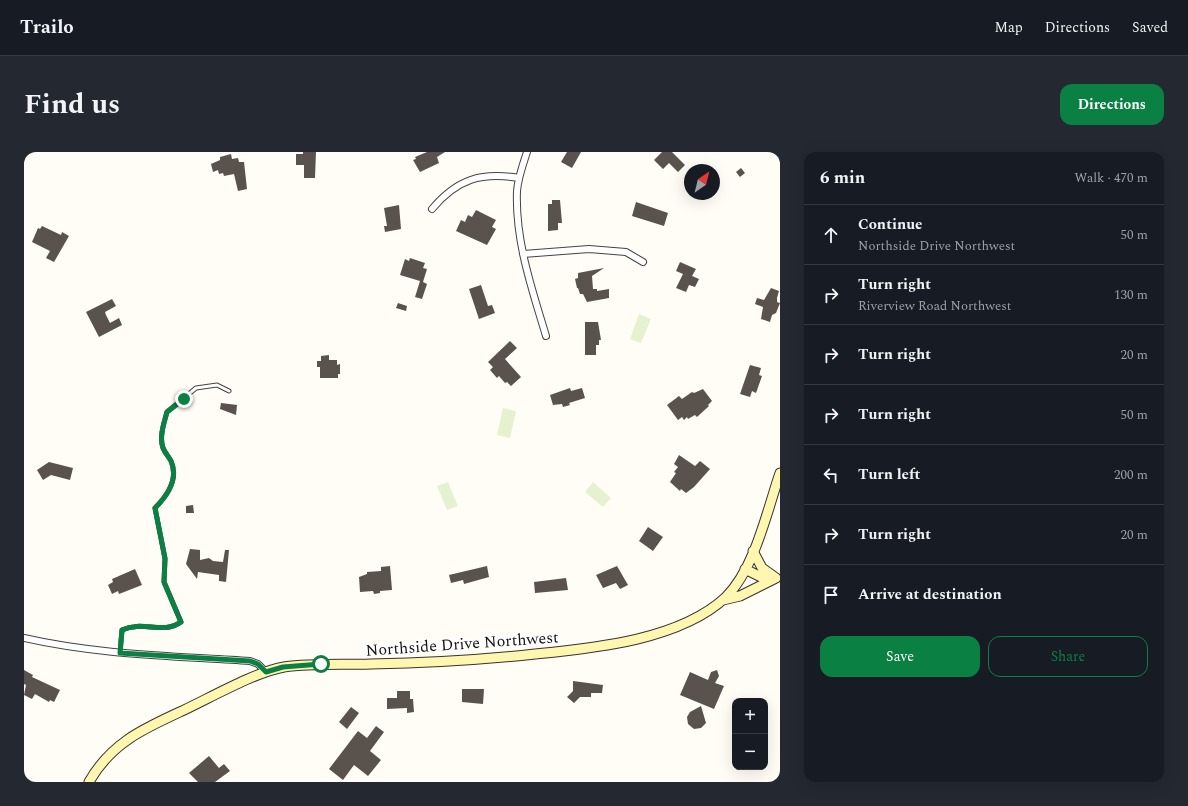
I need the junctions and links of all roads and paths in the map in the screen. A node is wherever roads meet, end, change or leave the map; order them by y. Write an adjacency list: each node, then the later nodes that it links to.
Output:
1 (527, 152): 2 (street)
2 (519, 178): 3 (street); 4 (street)
3 (432, 209)
4 (523, 254): 5 (street); 6 (street)
5 (643, 262)
6 (546, 336)
7 (229, 391): 14 (lane)
8 (780, 473): 9 (main road, Northside Drive Northwest)
9 (753, 551): 10 (main road, Northside Drive Northwest); 11 (main road)
10 (745, 569): 11 (main road); 12 (main road, Northside Drive Northwest)
11 (778, 577): 12 (main road)
12 (721, 600): 15 (main road, Northside Drive Northwest)
13 (24, 638): 14 (street)
14 (120, 653): 15 (street)
15 (266, 672): 16 (main road, Northside Drive Northwest)
16 (89, 782)

